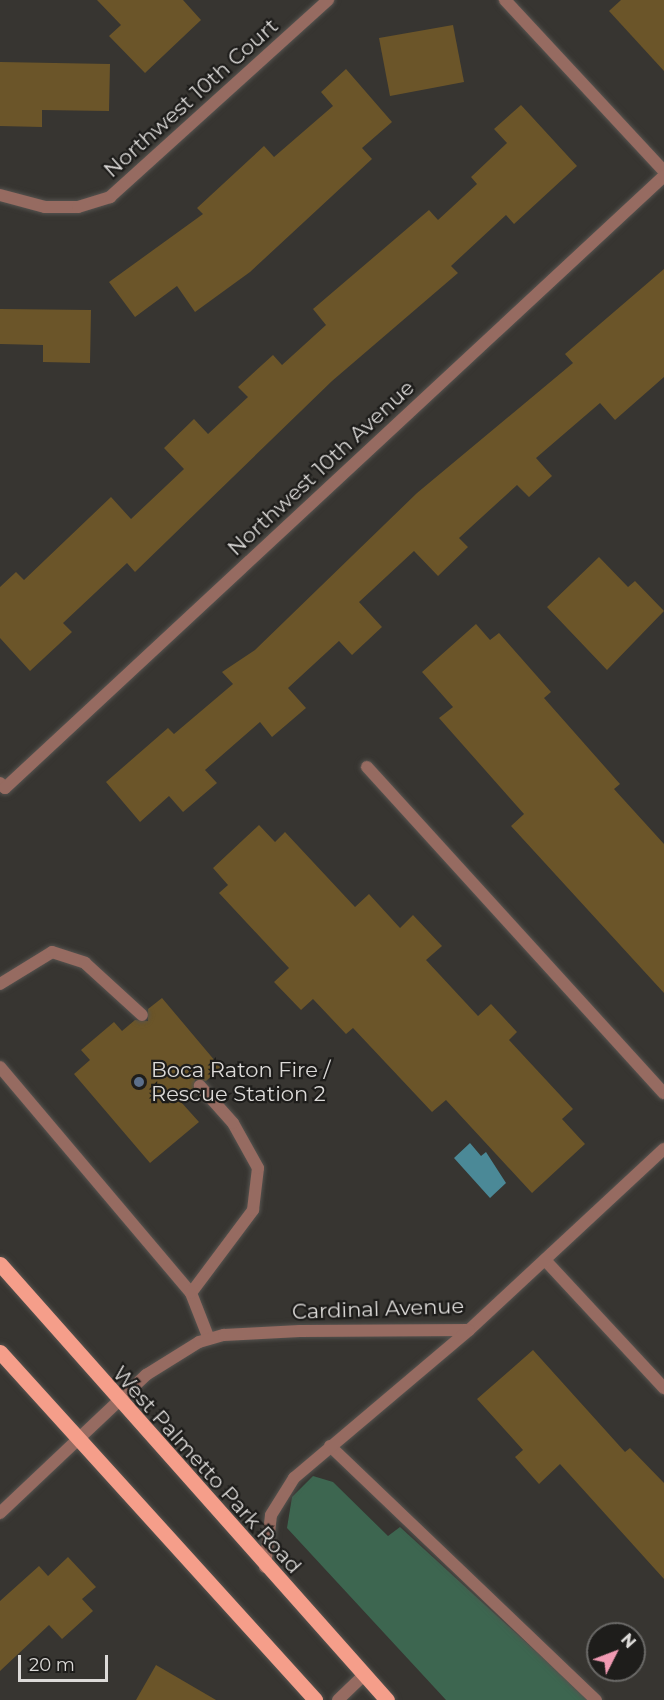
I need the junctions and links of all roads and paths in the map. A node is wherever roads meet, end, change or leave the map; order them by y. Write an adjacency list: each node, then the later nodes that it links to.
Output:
1 (328, 0): 5 (street, Northwest 10th Court)
2 (505, 0): 3 (street)
3 (664, 171)
4 (664, 176): 7 (street, Northwest 10th Avenue)
5 (0, 195)
6 (367, 767): 12 (street)
7 (2, 785)
8 (0, 984): 9 (street)
9 (142, 1015)
10 (0, 1067): 16 (street)
11 (200, 1086): 16 (street)
12 (664, 1093)
13 (664, 1149): 14 (street, Cardinal Avenue)
14 (545, 1260): 17 (street, Cardinal Avenue); 20 (street)
15 (0, 1264): 21 (main road, West Palmetto Park Road)
16 (191, 1293): 18 (street)
17 (469, 1330): 18 (street, Cardinal Avenue); 23 (street)
18 (209, 1339): 21 (street, Cardinal Avenue)
19 (0, 1352): 22 (main road)
20 (664, 1388)
21 (117, 1402): 22 (street, Cardinal Avenue); 25 (main road, West Palmetto Park Road)
22 (77, 1440): 24 (street, Cardinal Avenue); 27 (main road)
23 (330, 1446): 25 (street); 30 (street)
24 (0, 1513)
25 (265, 1567): 26 (main road, West Palmetto Park Road)
26 (364, 1675): 28 (street); 29 (main road, West Palmetto Park Road)
27 (315, 1700)
28 (338, 1700)
29 (387, 1700)
30 (596, 1700)

